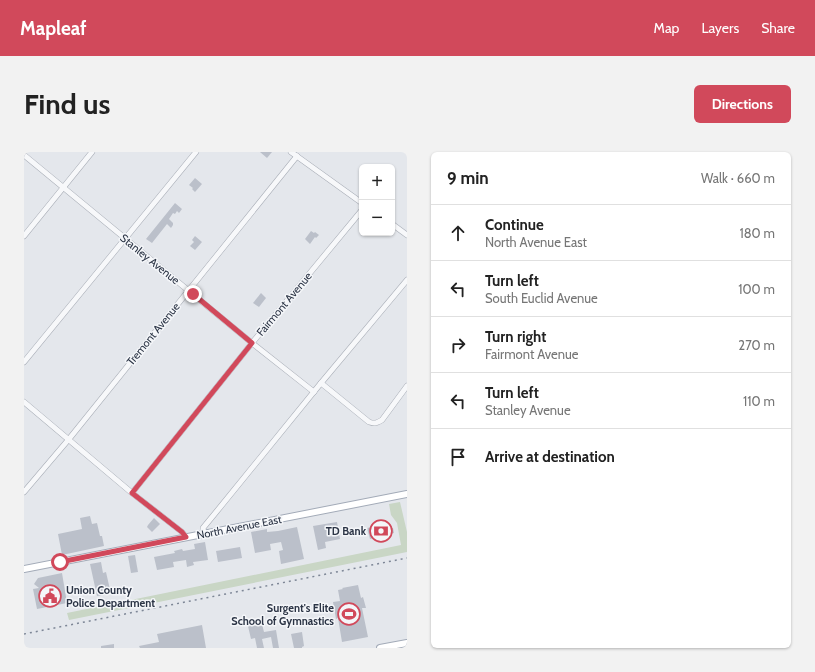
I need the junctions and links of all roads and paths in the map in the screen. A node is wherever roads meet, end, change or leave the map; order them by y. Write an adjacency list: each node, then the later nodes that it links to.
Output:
1 (92, 152): 6 (street)
2 (196, 152): 12 (street)
3 (291, 152): 5 (street)
4 (24, 155): 6 (street, Stanley Avenue)
5 (297, 156): 7 (street); 14 (street, Tremont Avenue)
6 (64, 188): 11 (street); 12 (street, Stanley Avenue)
7 (359, 200)
8 (359, 214): 15 (street, Fairmont Avenue)
9 (395, 226): 10 (street)
10 (407, 234)
11 (24, 236)
12 (125, 238): 14 (street, Stanley Avenue); 16 (street)
13 (407, 280): 17 (street)
14 (188, 290): 15 (street, Stanley Avenue); 21 (street, Tremont Avenue)
15 (252, 343): 19 (street, Stanley Avenue); 23 (street, Fairmont Avenue)
16 (24, 362)
17 (321, 383): 18 (street); 19 (street)
18 (407, 386)
19 (314, 392): 25 (street)
20 (24, 402): 21 (street)
21 (68, 439): 22 (street, Tremont Avenue); 23 (street)
22 (24, 492)
23 (132, 493): 26 (street)
24 (407, 494): 25 (main road, North Avenue East)
25 (204, 534): 26 (main road, North Avenue East)
26 (186, 537): 27 (main road, North Avenue East)
27 (24, 570)
28 (407, 643): 29 (main road)
29 (380, 648)

